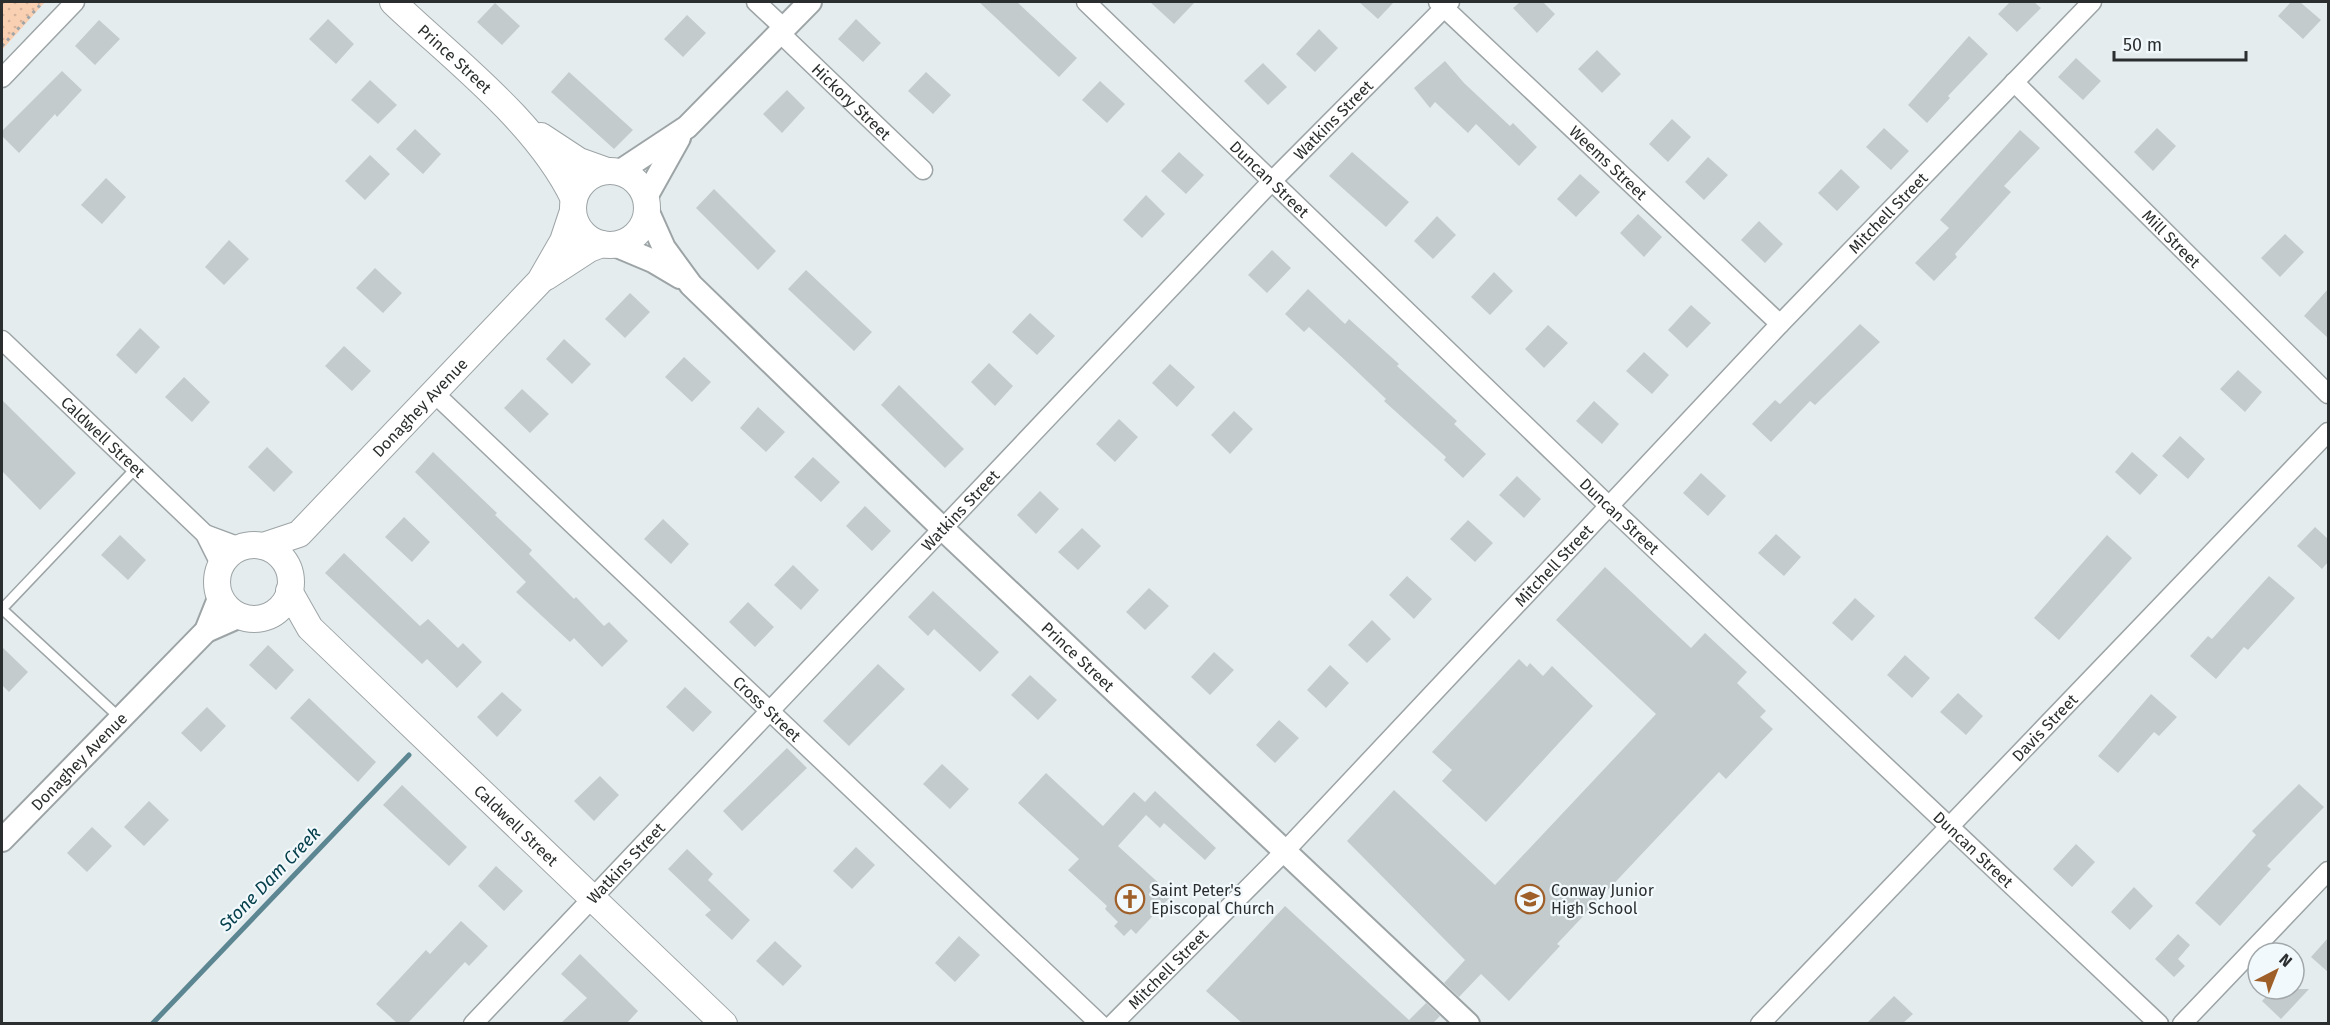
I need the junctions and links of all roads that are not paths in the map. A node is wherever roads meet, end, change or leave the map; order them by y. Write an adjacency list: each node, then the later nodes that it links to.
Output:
1 (75, 2): 9 (street)
2 (393, 2): 11 (main road, Prince Street)
3 (756, 2): 8 (street, Hickory Street)
4 (810, 2): 8 (street)
5 (1086, 2): 15 (street, Duncan Street)
6 (2092, 2): 10 (street, Mitchell Street)
7 (1444, 3): 15 (street, Watkins Street); 21 (street, Weems Street)
8 (782, 30): 12 (street); 13 (street, Hickory Street)
9 (2, 78)
10 (2014, 82): 21 (street, Mitchell Street); 24 (street, Mill Street)
11 (516, 118): 14 (main road, Prince Street); 17 (main road, Prince Street)
12 (687, 127): 14 (street); 16 (street)
13 (923, 170)
14 (613, 171): 16 (main road); 17 (main road)
15 (1272, 181): 27 (street, Duncan Street); 28 (street, Watkins Street)
16 (646, 204): 18 (main road); 20 (street, Prince Street)
17 (573, 205): 18 (main road); 19 (main road, Donaghey Avenue)
18 (609, 244): 19 (main road, Donaghey Avenue); 20 (street, Prince Street)
19 (540, 281): 23 (main road, Donaghey Avenue)
20 (691, 285): 28 (street, Prince Street)
21 (1780, 324): 27 (street, Mitchell Street)
22 (2, 340): 26 (street, Caldwell Street)
23 (434, 393): 30 (main road, Donaghey Avenue); 40 (street, Cross Street)
24 (2328, 394)
25 (2328, 432): 42 (street, Davis Street)
26 (136, 468): 29 (street, Caldwell Street); 35 (lane)
27 (1609, 506): 42 (street, Duncan Street); 44 (street, Mitchell Street)
28 (944, 530): 40 (street, Watkins Street); 44 (street, Prince Street)
29 (205, 534): 31 (street, Caldwell Street); 32 (street, Caldwell Street)
30 (299, 534): 31 (main road, Donaghey Avenue); 33 (main road)
31 (251, 547): 32 (main road); 33 (main road)
32 (221, 566): 34 (main road)
33 (289, 581): 36 (main road); 38 (main road, Caldwell Street)
34 (220, 596): 37 (main road); 39 (street, Donaghey Avenue)
35 (2, 609): 41 (lane)
36 (271, 615): 37 (main road); 38 (main road, Caldwell Street)
37 (240, 616): 39 (street, Donaghey Avenue)
38 (310, 628): 46 (main road, Caldwell Street)
39 (206, 630): 41 (street, Donaghey Avenue)
40 (768, 710): 46 (street, Watkins Street); 49 (street, Cross Street)
41 (122, 719): 43 (street, Donaghey Avenue)
42 (1951, 826): 52 (street, Davis Street); 53 (street, Duncan Street)
43 (2, 840)
44 (1285, 851): 50 (street, Mitchell Street); 51 (street, Prince Street)
45 (2328, 871): 54 (street)
46 (592, 899): 47 (street, Watkins Street); 48 (main road, Caldwell Street)
47 (473, 1023)
48 (724, 1023)
49 (1100, 1023)
50 (1113, 1023)
51 (1468, 1023)
52 (1760, 1023)
53 (2158, 1023)
54 (2182, 1023)

